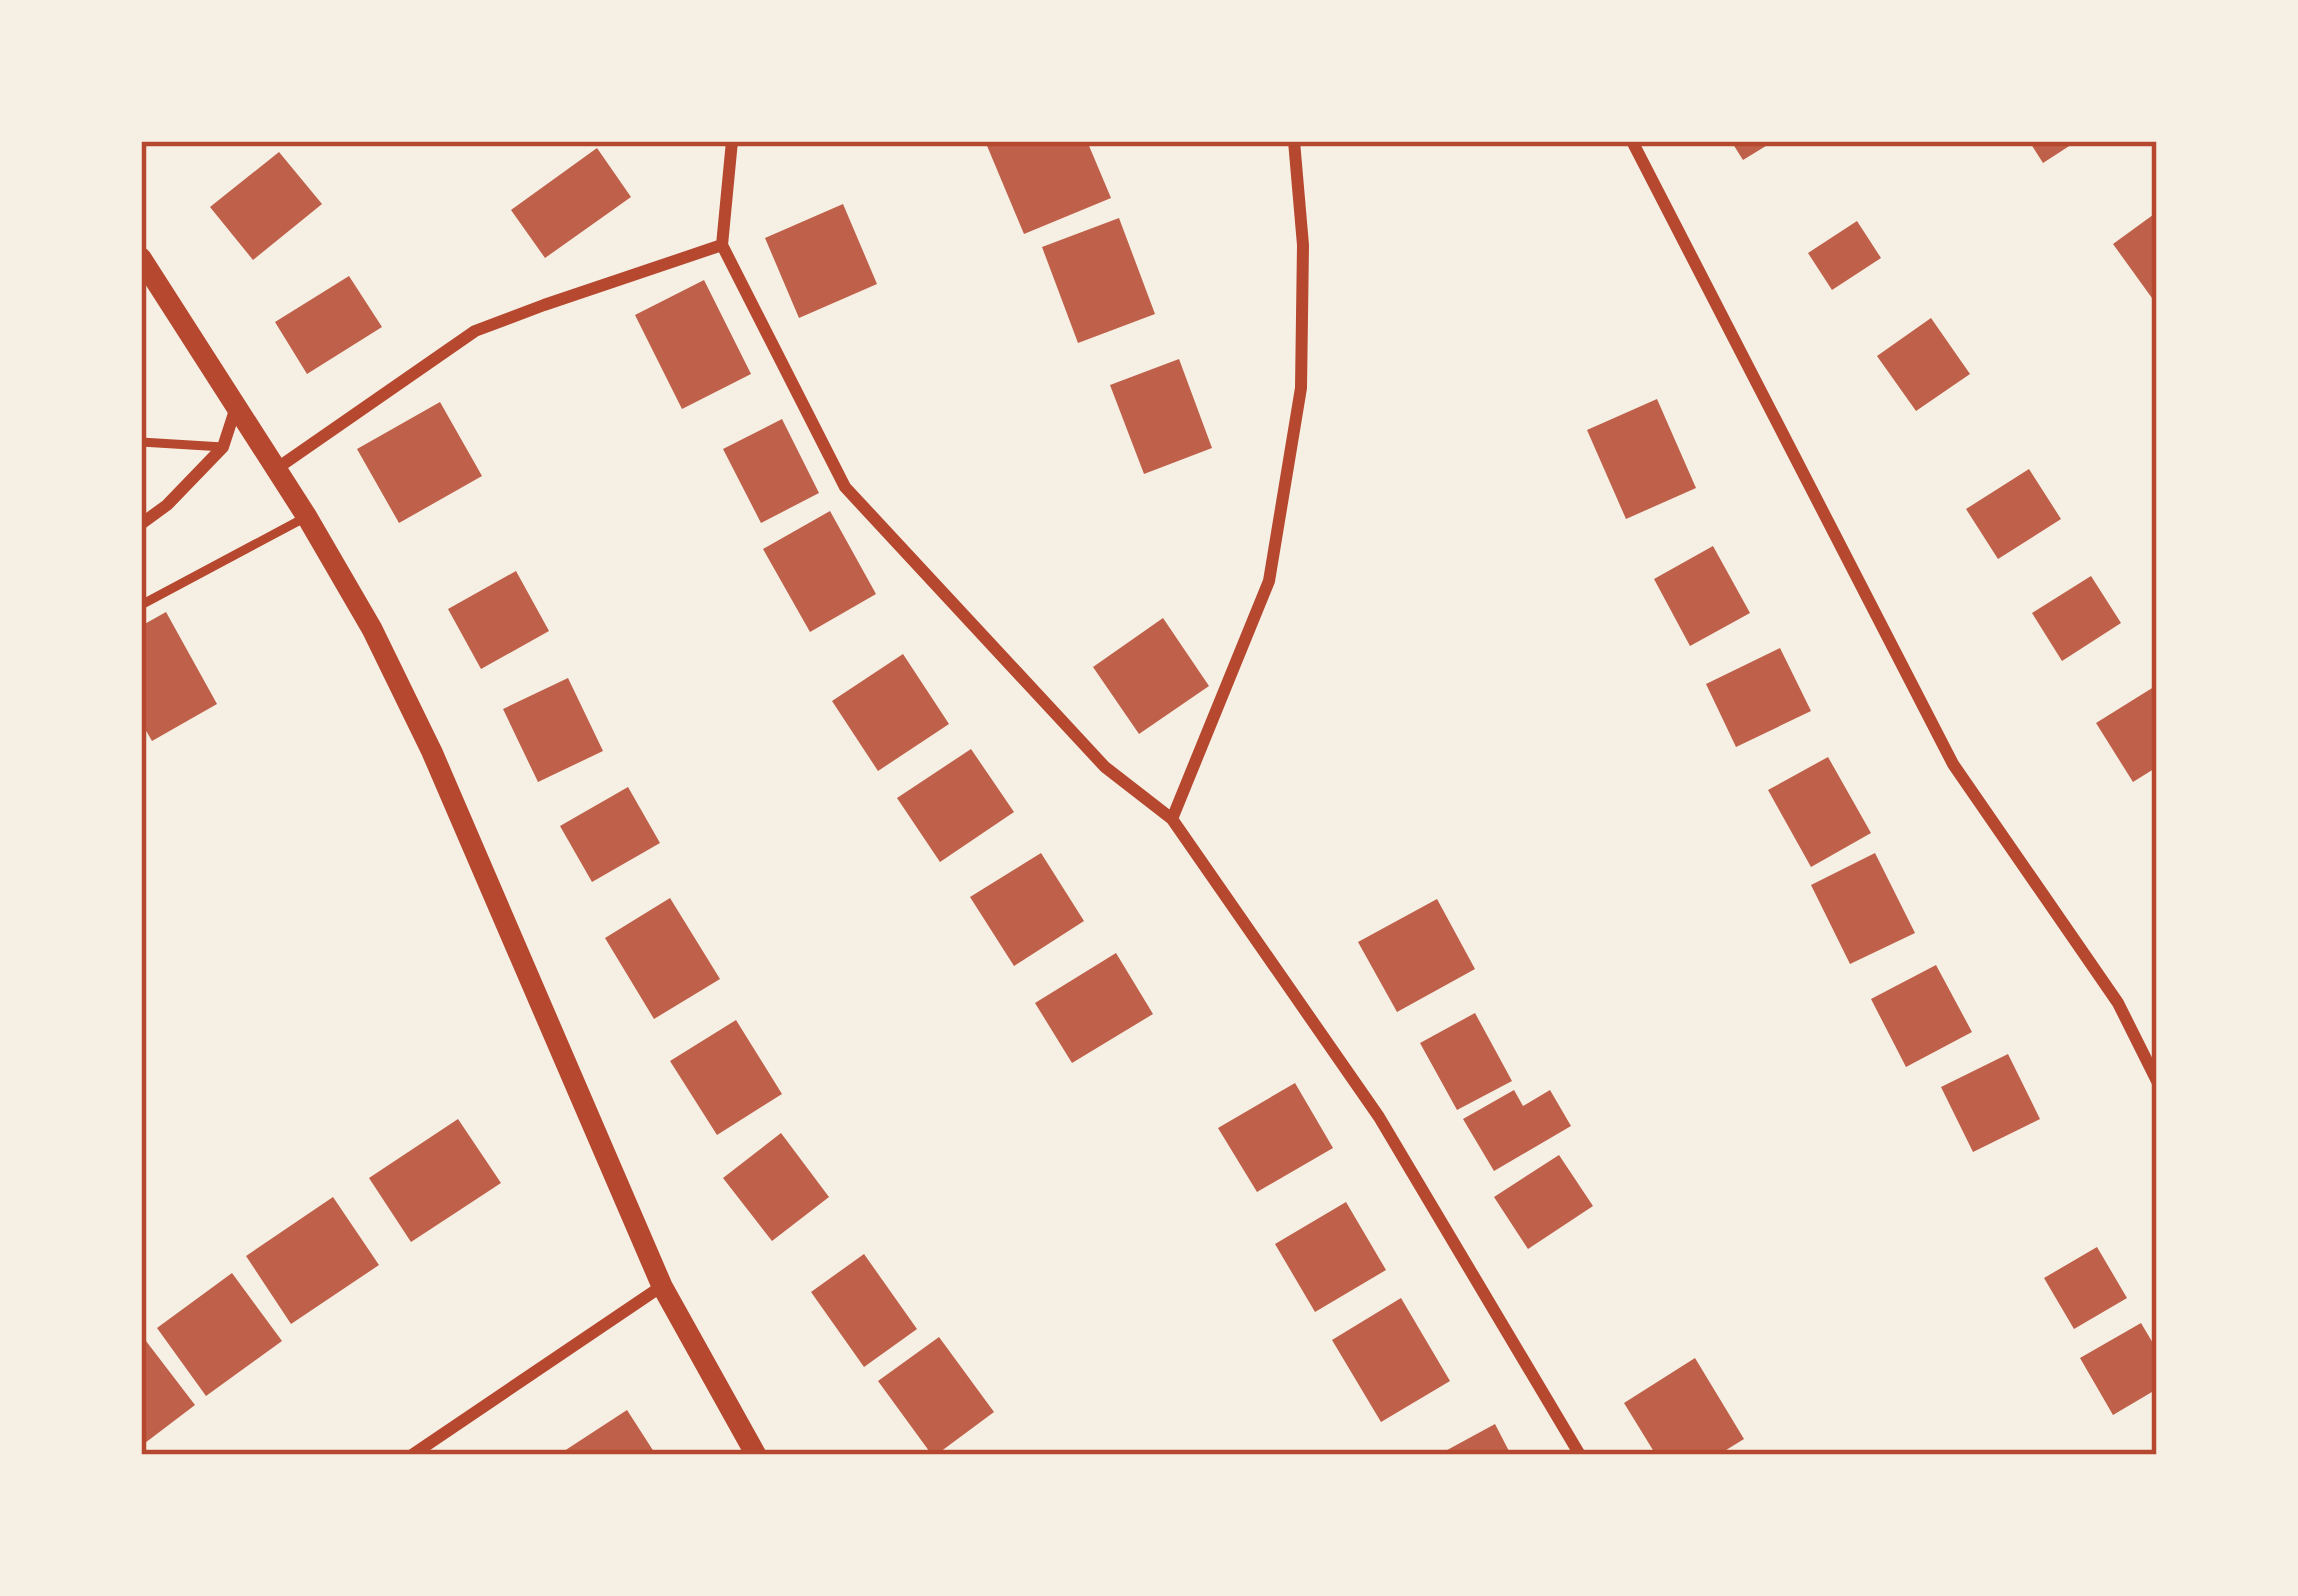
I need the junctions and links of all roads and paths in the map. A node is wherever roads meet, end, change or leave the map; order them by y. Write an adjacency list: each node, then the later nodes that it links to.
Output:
1 (732, 141): 4 (street)
2 (1294, 141): 13 (street)
3 (1632, 141): 14 (street)
4 (722, 245): 9 (street); 13 (street)
5 (141, 257): 6 (street)
6 (237, 404): 8 (street); 9 (street)
7 (141, 442): 8 (lane)
8 (223, 447): 11 (street)
9 (276, 470): 10 (street)
10 (307, 517): 12 (lane); 15 (street)
11 (141, 524)
12 (141, 605)
13 (1172, 819): 18 (street)
14 (2157, 1081)
15 (662, 1286): 16 (street); 17 (street)
16 (412, 1455)
17 (757, 1455)
18 (1580, 1455)

